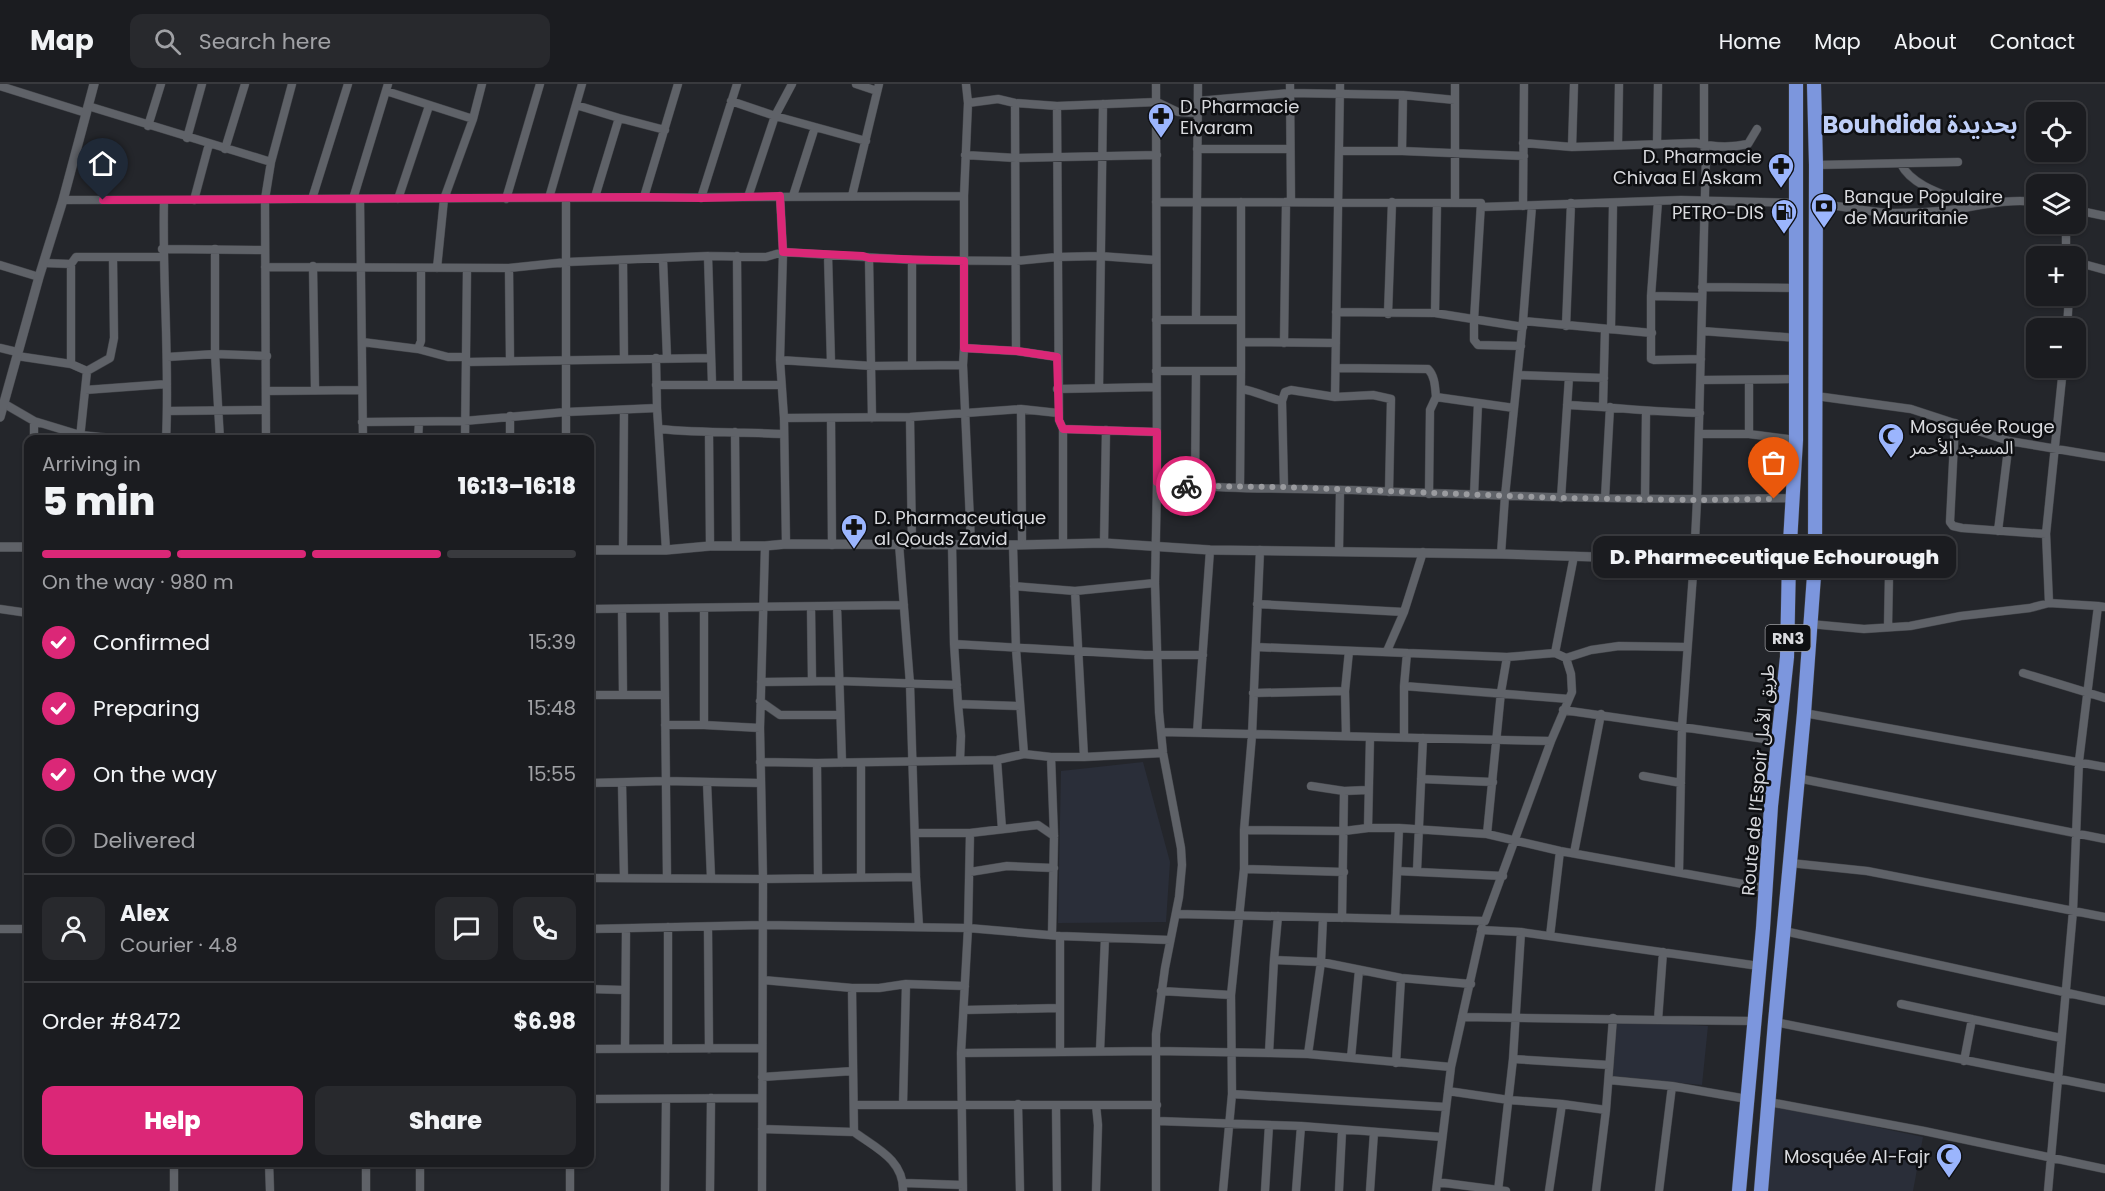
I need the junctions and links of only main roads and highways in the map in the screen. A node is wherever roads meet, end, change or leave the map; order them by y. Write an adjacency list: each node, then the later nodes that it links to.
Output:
1 (1796, 84): 3 (highway, Route de l’Espoir طريق الأمل / RN3)
2 (1814, 84): 4 (highway, RN3)
3 (1739, 1191)
4 (1761, 1191)

